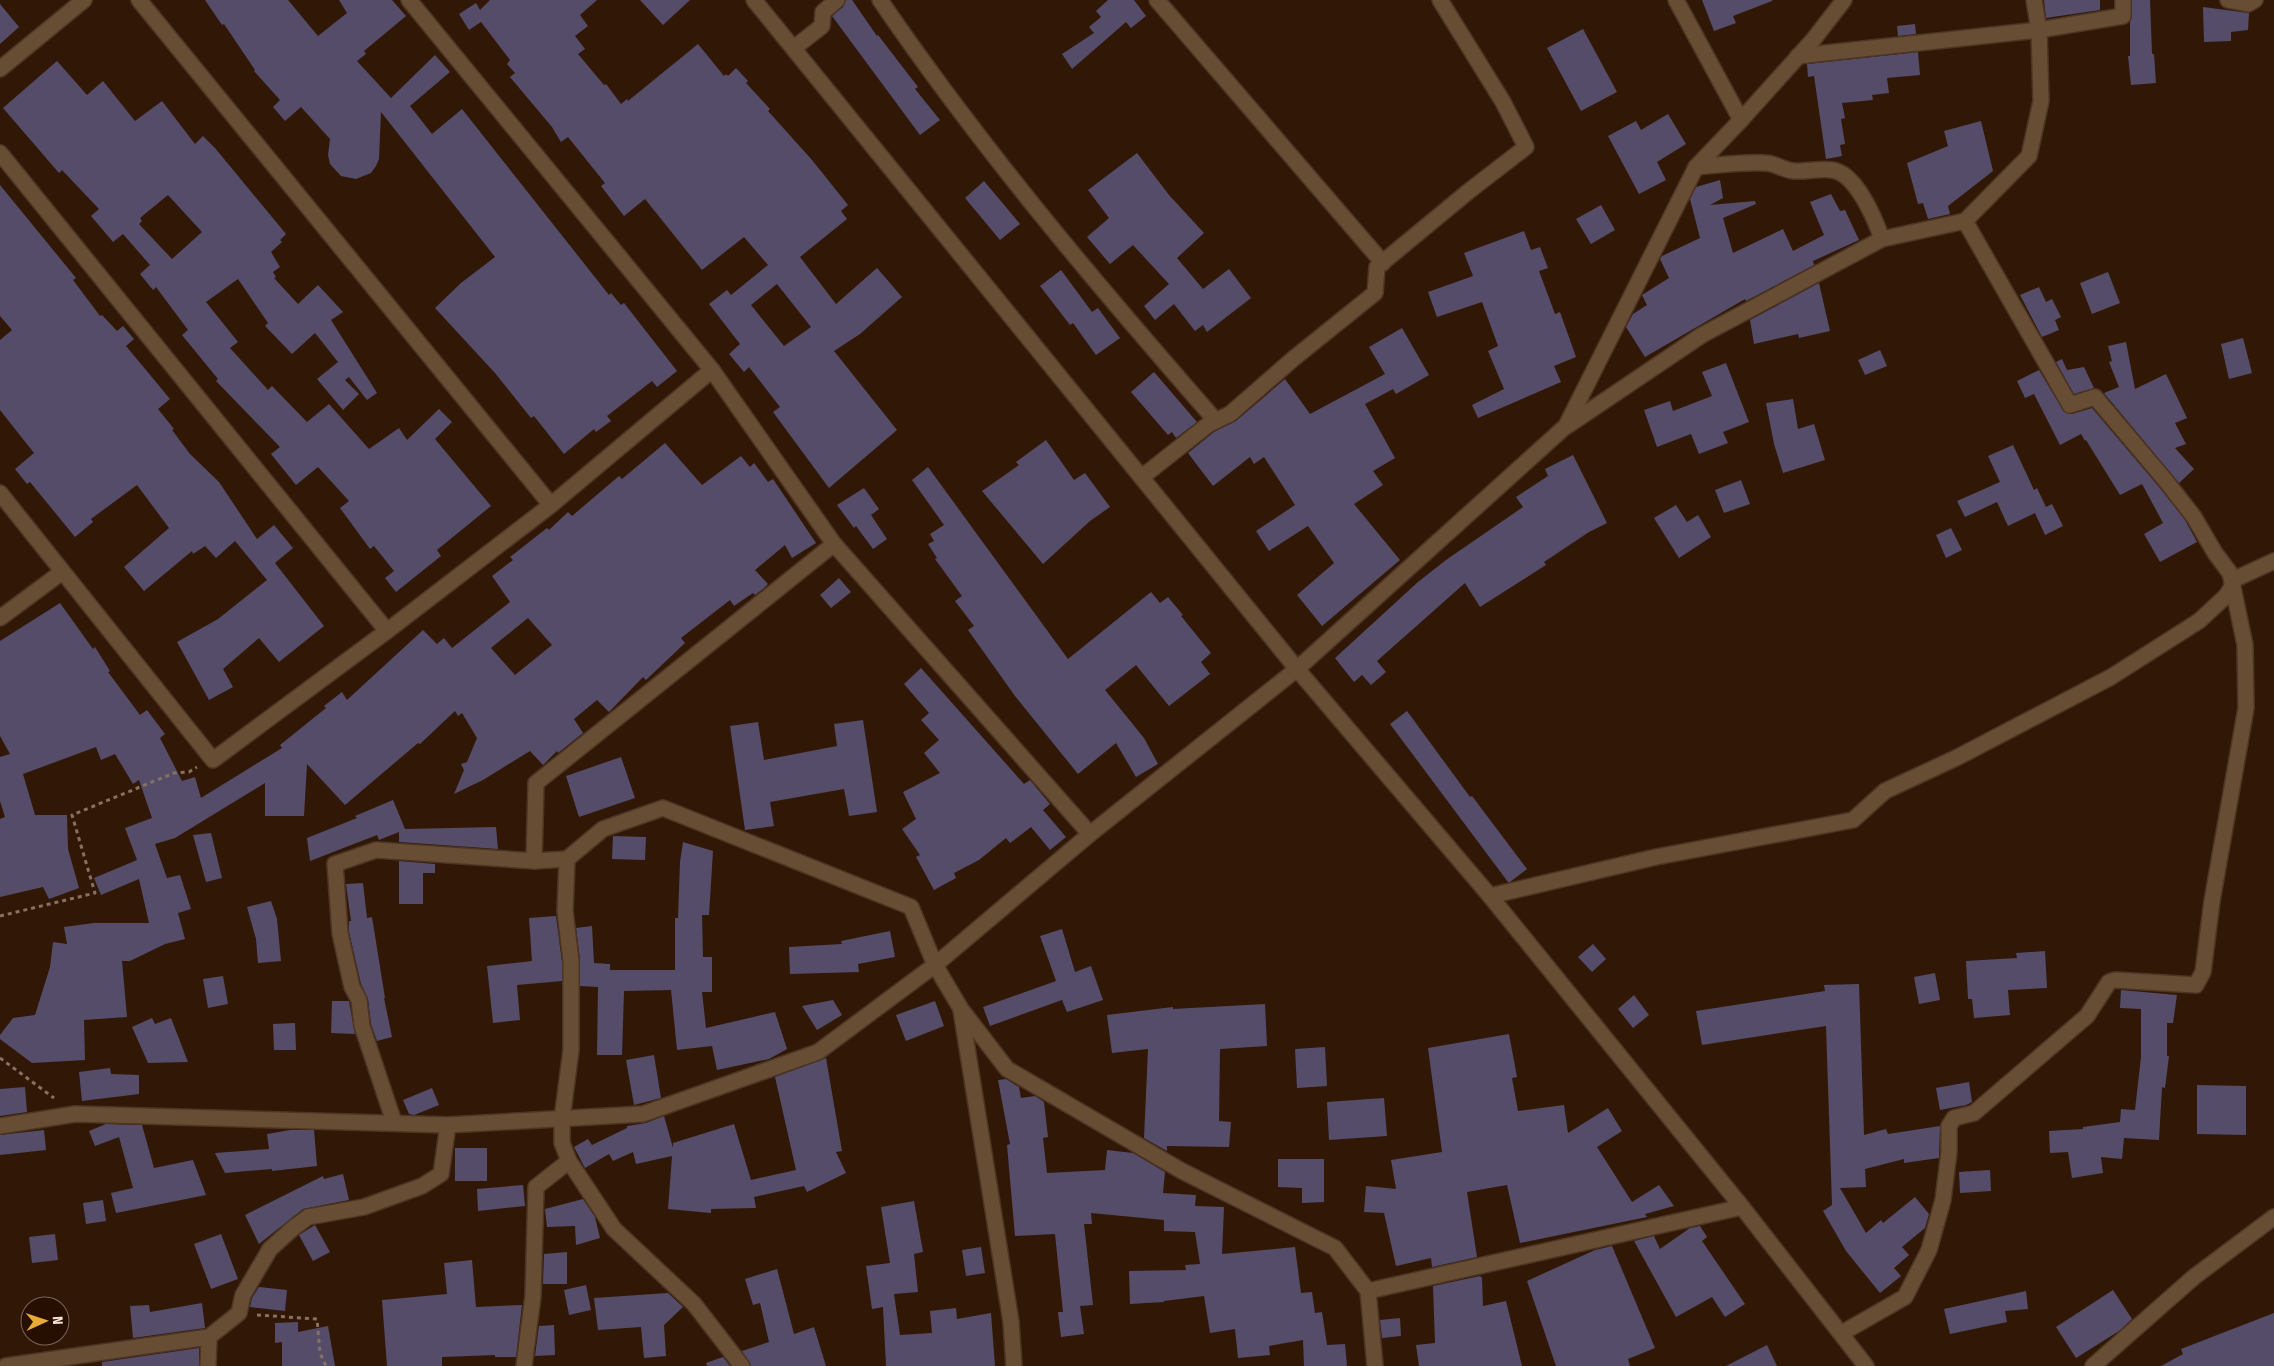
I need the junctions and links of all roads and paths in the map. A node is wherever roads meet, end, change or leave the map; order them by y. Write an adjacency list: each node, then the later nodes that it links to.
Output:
1 (84, 0): 18 (street)
2 (139, 0): 30 (street)
3 (409, 0): 25 (street)
4 (754, 0): 16 (street)
5 (837, 0): 16 (street)
6 (880, 0): 26 (street)
7 (1157, 0): 24 (street)
8 (1440, 0): 24 (street)
9 (1676, 0): 19 (street)
10 (1844, 0): 17 (street)
11 (2034, 0): 15 (street)
12 (2123, 0): 15 (street)
13 (2228, 0): 14 (street)
14 (2255, 0)
15 (2039, 30): 17 (street); 22 (street)
16 (794, 48): 28 (street)
17 (1798, 56): 19 (street)
18 (0, 69)
19 (1741, 120): 21 (street)
20 (0, 153): 36 (street)
21 (1696, 167): 23 (street); 27 (street)
22 (1965, 221): 23 (street); 34 (street)
23 (1882, 239): 27 (street)
24 (1383, 263): 26 (street)
25 (712, 370): 30 (street); 31 (street)
26 (1216, 421): 28 (street)
27 (1566, 426): 37 (street)
28 (1142, 477): 37 (street)
29 (0, 494): 33 (street)
30 (551, 505): 36 (street)
31 (834, 544): 39 (street); 41 (street)
32 (2274, 561): 34 (street)
33 (62, 572): 35 (street); 38 (street)
34 (2233, 582): 42 (street); 57 (street)
35 (0, 618)
36 (387, 631): 38 (street)
37 (1297, 668): 39 (street); 42 (street)
38 (213, 760): 43 (path)
39 (1090, 834): 44 (street)
40 (567, 858): 41 (street); 44 (street); 48 (street)
41 (534, 861): 49 (street)
42 (1490, 896): 53 (street)
43 (0, 916)
44 (935, 965): 45 (street); 48 (street)
45 (960, 1009): 55 (street); 64 (street)
46 (0, 1058): 47 (path)
47 (75, 1114): 49 (street); 51 (street)
48 (562, 1119): 50 (street); 52 (street)
49 (394, 1122): 50 (street)
50 (448, 1125): 56 (street)
51 (0, 1126)
52 (569, 1161): 62 (street); 63 (street)
53 (1742, 1208): 55 (street); 57 (street)
54 (2274, 1217): 67 (street)
55 (1368, 1291): 65 (street)
56 (239, 1313): 58 (street); 61 (path)
57 (1842, 1333): 66 (street)
58 (209, 1337): 59 (street); 60 (street)
59 (6, 1366)
60 (208, 1366)
61 (326, 1366)
62 (524, 1366)
63 (742, 1366)
64 (1014, 1366)
65 (1375, 1366)
66 (1866, 1366)
67 (2094, 1366)

